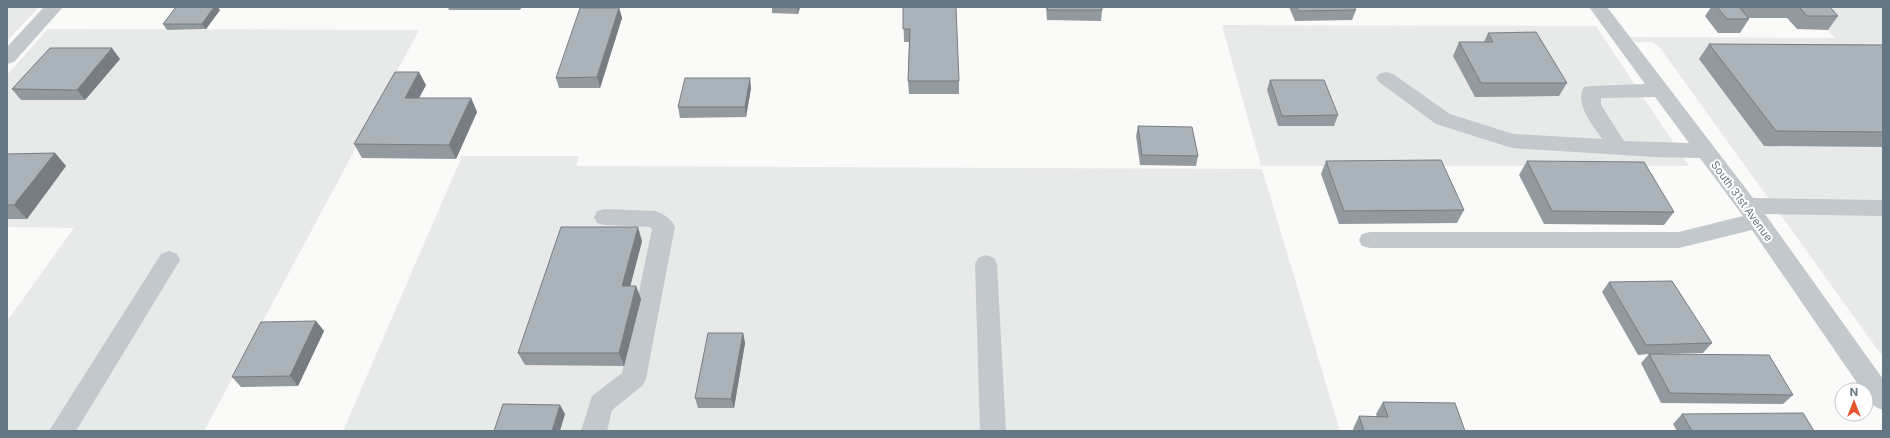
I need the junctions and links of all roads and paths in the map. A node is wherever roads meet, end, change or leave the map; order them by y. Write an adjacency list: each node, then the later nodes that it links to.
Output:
1 (54, 7): 3 (street)
2 (1598, 7): 5 (street, South 31st Avenue)
3 (7, 58)
4 (1386, 78): 6 (street)
5 (1660, 90): 6 (street); 7 (street, South 31st Avenue)
6 (1617, 148): 7 (street)
7 (1705, 151): 9 (street, South 31st Avenue)
8 (1883, 208): 9 (street)
9 (1752, 214): 11 (street); 14 (street, South 31st Avenue)
10 (605, 217): 16 (street)
11 (1370, 240)
12 (169, 260): 15 (street)
13 (986, 264): 17 (street)
14 (1883, 399)
15 (62, 431)
16 (594, 431)
17 (993, 431)

